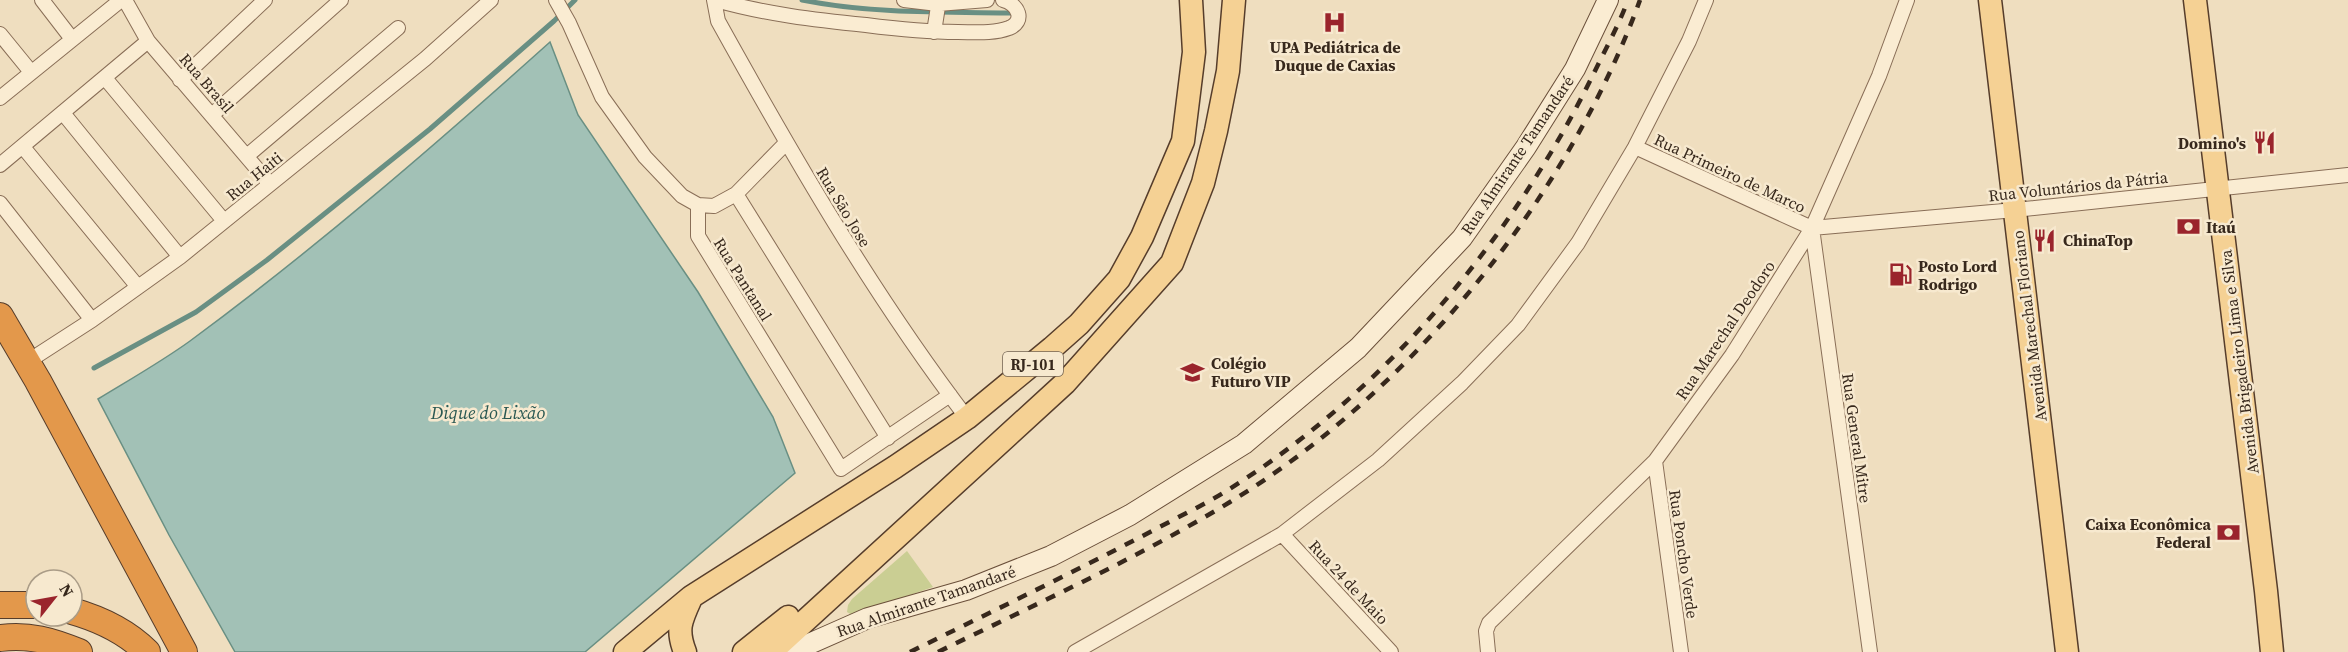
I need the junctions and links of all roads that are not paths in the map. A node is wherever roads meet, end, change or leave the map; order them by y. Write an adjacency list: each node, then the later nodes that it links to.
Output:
1 (42, 0): 23 (street)
2 (121, 0): 23 (street)
3 (125, 0): 24 (street, Rua Brasil)
4 (264, 0): 27 (street)
5 (341, 0): 30 (street)
6 (491, 0): 37 (street, Rua Haiti)
7 (556, 0): 41 (street)
8 (715, 0): 21 (street, Rua Sāo Jose); 31 (street, Rua Sāo Jose)
9 (904, 0): 19 (street)
10 (987, 0): 19 (street)
11 (1003, 0): 21 (street, Rua Sāo Jose)
12 (1191, 0): 51 (main road, RJ-101)
13 (1234, 0): 55 (main road, RJ-101)
14 (1608, 0): 68 (main road, Rua Almirante Tamandaré)
15 (1706, 0): 33 (street)
16 (1907, 0): 44 (street, Rua Marechal Deodoro)
17 (1990, 0): 42 (main road, Avenida Marechal Floriano)
18 (2195, 0): 38 (main road, Avenida Brigadeiro Lima e Silva)
19 (941, 4): 21 (street)
20 (398, 27): 34 (street)
21 (935, 28)
22 (0, 34): 25 (street)
23 (72, 39): 25 (street)
24 (148, 41): 26 (street); 27 (street, Rua Brasil)
25 (32, 72): 28 (street)
26 (105, 78): 29 (street); 43 (street)
27 (180, 80): 30 (street, Rua Brasil)
28 (0, 98)
29 (63, 113): 32 (street); 45 (street)
30 (213, 114): 34 (street, Rua Brasil)
31 (786, 143): 39 (street); 50 (street, Rua Sāo Jose)
32 (23, 147): 35 (street); 46 (street)
33 (1635, 147): 44 (street, Rua Primeiro de Marco); 54 (street)
34 (248, 155): 37 (street, Rua Brasil)
35 (0, 165)
36 (2348, 175): 38 (street, Rua Voluntários da Pátria)
37 (270, 184): 43 (street, Rua Haiti)
38 (2218, 189): 42 (street, Rua Voluntários da Pátria); 75 (main road, Avenida Brigadeiro Lima e Silva)
39 (736, 195): 41 (street); 52 (street)
40 (0, 203): 48 (street)
41 (698, 205): 52 (street, Rua Pantanal)
42 (2015, 210): 44 (street, Rua Voluntários da Pátria); 74 (main road, Avenida Marechal Floriano)
43 (224, 222): 45 (street, Rua Haiti)
44 (1812, 228): 53 (street, Rua Marechal Deodoro); 73 (street, Rua General Mitre)
45 (180, 257): 46 (street, Rua Haiti)
46 (138, 287): 48 (street, Rua Haiti)
47 (0, 316): 49 (highway)
48 (92, 320): 49 (street, Rua Haiti)
49 (32, 372): 63 (highway)
50 (950, 395): 51 (street, Rua Sāo Jose); 52 (street, Rua Pantanal)
51 (967, 418): 56 (main road, RJ-101)
52 (888, 438)
53 (1655, 461): 71 (street, Rua Marechal Deodoro); 72 (street, Rua Poncho Verde)
54 (1282, 534): 69 (street); 70 (street, Rua 24 de Maio)
55 (884, 549): 66 (main road); 67 (main road, RJ-101)
56 (691, 597): 64 (main road, RJ-101); 65 (main road)
57 (24, 605): 58 (highway)
58 (0, 606)
59 (84, 615): 62 (highway)
60 (0, 638): 61 (highway)
61 (78, 652)
62 (147, 652)
63 (184, 652)
64 (625, 652)
65 (685, 652)
66 (744, 652)
67 (771, 652)
68 (791, 652)
69 (1075, 652)
70 (1391, 652)
71 (1488, 652)
72 (1681, 652)
73 (1870, 652)
74 (2067, 652)
75 (2272, 652)

